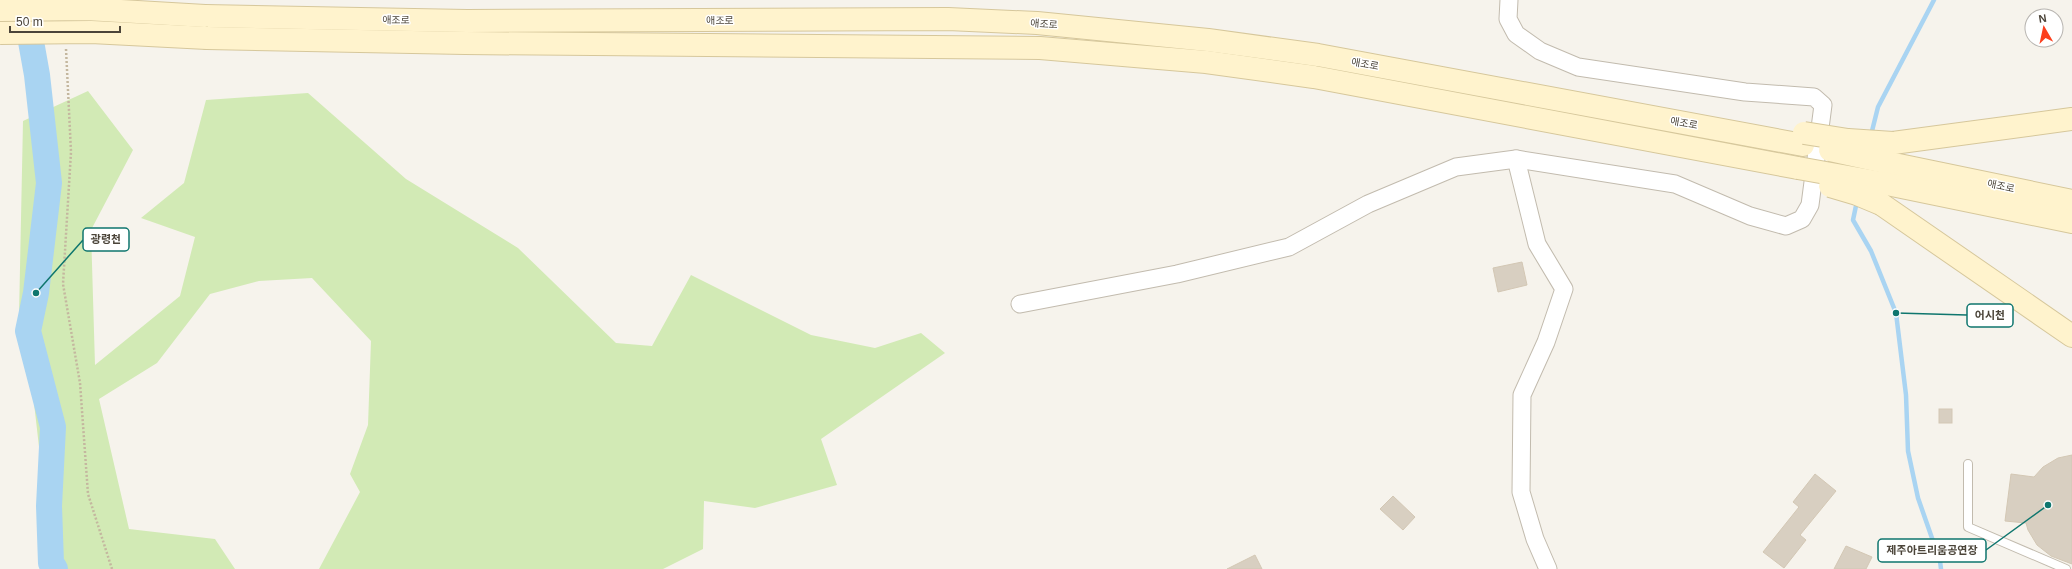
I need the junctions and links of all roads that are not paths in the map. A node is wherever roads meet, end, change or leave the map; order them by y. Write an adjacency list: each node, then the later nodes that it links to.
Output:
1 (1508, 0): 5 (street)
2 (0, 10): 6 (street, 애조로, bridge)
3 (0, 33): 7 (street, bridge)
4 (2072, 119): 6 (street)
5 (1516, 159): 10 (street); 13 (street)
6 (1890, 163): 7 (street, bridge); 8 (street, 애조로); 9 (street, 애조로)
7 (1797, 171): 11 (street, bridge)
8 (2072, 201)
9 (2072, 222)
10 (1020, 304)
11 (2072, 336)
12 (1968, 464): 14 (lane)
13 (1548, 569)
14 (2066, 569)

